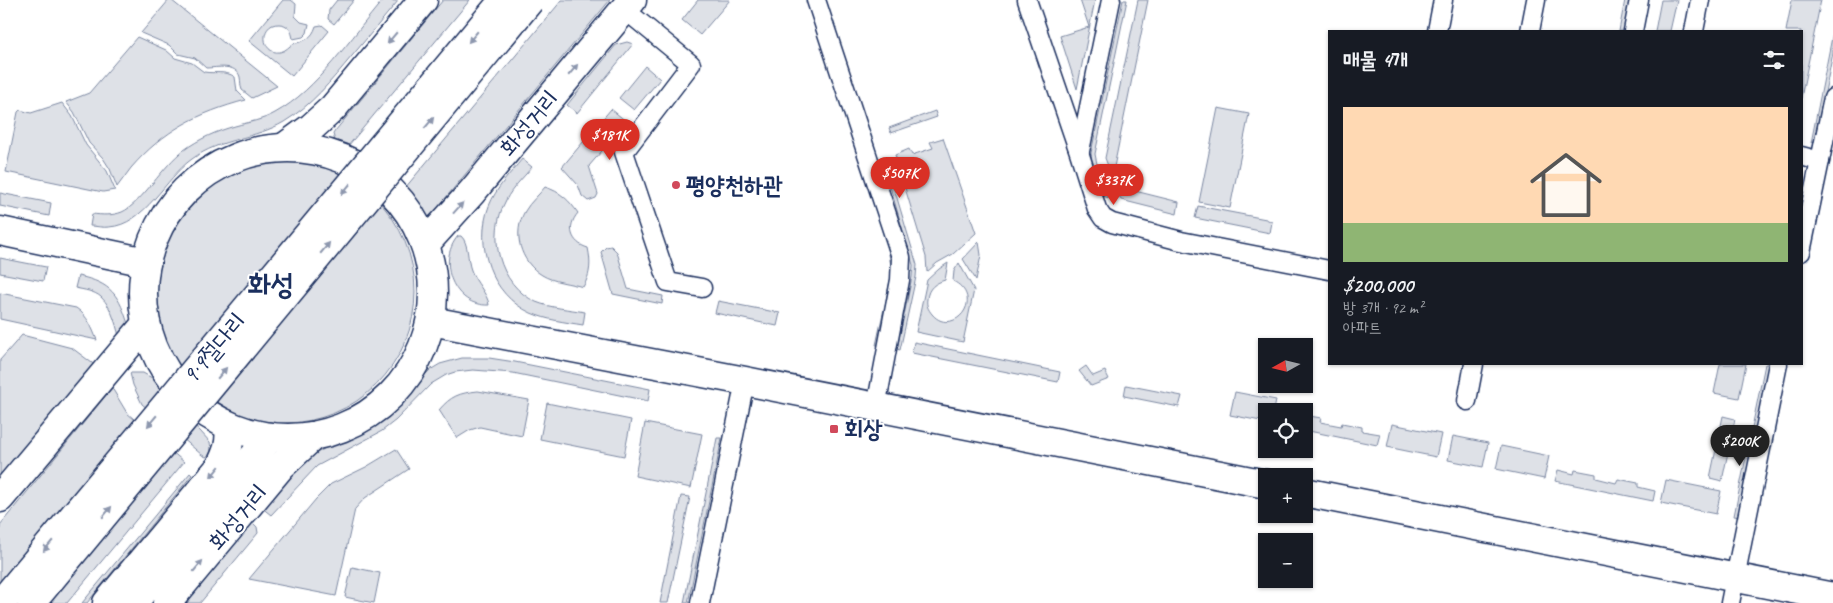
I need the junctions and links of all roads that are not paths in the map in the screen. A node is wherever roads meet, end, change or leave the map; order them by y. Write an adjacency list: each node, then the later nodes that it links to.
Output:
1 (423, 0): 17 (main road, one-way to 17)
2 (504, 0): 42 (main road, 9·9절다리, one-way to 42, bridge)
3 (530, 0): 43 (main road, 9·9절다리, one-way to 3, bridge)
4 (816, 0): 33 (street)
5 (1027, 0): 18 (street)
6 (1111, 0): 18 (street)
7 (1443, 0): 12 (street)
8 (1536, 0): 13 (street)
9 (1639, 0): 14 (street)
10 (1700, 0): 15 (street)
11 (628, 4): 23 (main road, 화성거리, one-way to 11); 26 (street)
12 (1437, 30)
13 (1530, 30)
14 (1633, 30)
15 (1694, 30)
16 (1833, 98): 20 (street)
17 (286, 146): 23 (main road); 24 (main road)
18 (1079, 152): 25 (street)
19 (1803, 156): 20 (street)
20 (1820, 160): 22 (street)
21 (0, 232): 24 (main road)
22 (1803, 242)
23 (425, 244): 27 (main road)
24 (146, 262): 28 (main road)
25 (1328, 270)
26 (702, 288)
27 (430, 321): 31 (main road); 35 (main road)
28 (146, 324): 34 (main road); 39 (main road)
29 (1474, 365): 32 (street)
30 (1778, 365): 40 (street)
31 (745, 381): 33 (main road); 47 (street)
32 (1466, 401)
33 (876, 407): 37 (main road)
34 (230, 427): 36 (main road); 44 (main road, 화성거리, one-way to 44)
35 (313, 436): 36 (main road); 46 (main road, 화성거리, one-way to 35)
36 (270, 437): 45 (main road)
37 (1258, 482)
38 (1313, 494): 40 (main road)
39 (0, 498)
40 (1732, 590): 41 (main road)
41 (1833, 597)
42 (1, 603)
43 (31, 603)
44 (107, 603)
45 (133, 603)
46 (167, 603)
47 (700, 603)

